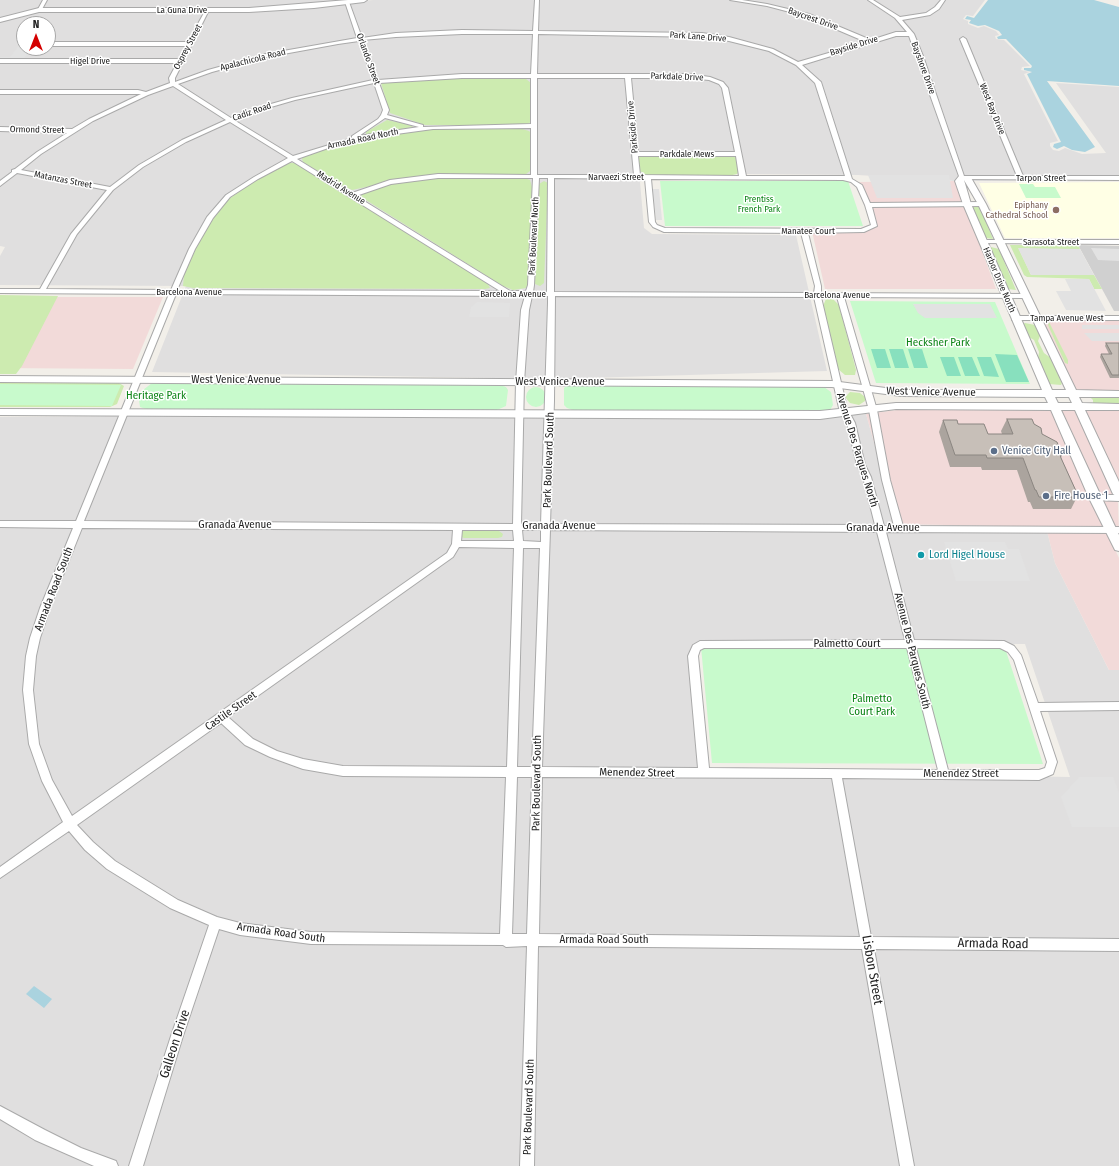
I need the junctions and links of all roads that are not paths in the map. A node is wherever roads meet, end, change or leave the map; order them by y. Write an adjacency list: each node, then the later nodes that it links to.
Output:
1 (45, 0): 8 (street)
2 (364, 0): 7 (street, La Guna Drive)
3 (538, 0): 12 (street, Park Boulevard North)
4 (732, 0): 16 (street, Baycrest Drive)
5 (870, 0): 10 (street, Bayshore Drive)
6 (943, 0): 10 (street)
7 (347, 2): 9 (street, La Guna Drive); 14 (street, Orlando Street)
8 (39, 10): 9 (street, La Guna Drive); 11 (street, La Guna Drive)
9 (207, 10): 18 (street, Osprey Street)
10 (899, 19): 13 (street, Bayshore Drive)
11 (0, 20)
12 (536, 34): 14 (street, Apalachicola Road); 21 (street, Park Lane Drive); 22 (street, Park Boulevard North)
13 (911, 34): 16 (street, Bayside Drive); 35 (street, Bayshore Drive)
14 (360, 38): 24 (street, Orlando Street); 25 (street, Apalachicola Road)
15 (963, 39): 46 (street, West Bay Drive)
16 (870, 41): 21 (street, Bayside Drive)
17 (56, 44): 18 (street, Higel Drive)
18 (190, 44): 20 (street, Osprey Street)
19 (0, 61): 20 (street, Higel Drive)
20 (180, 61): 25 (street, Osprey Street)
21 (798, 64): 48 (street, Park Lane Drive)
22 (534, 76): 23 (street, Parkdale Drive); 24 (street, Cadiz Road); 30 (street, Park Boulevard North)
23 (628, 76): 36 (street, Parkside Drive); 37 (street, Parkdale Drive)
24 (376, 81): 28 (street, Orlando Street); 29 (street, Cadiz Road)
25 (173, 84): 27 (street, Apalachicola Road); 29 (street, Madrid Avenue)
26 (0, 92): 27 (street)
27 (146, 94): 33 (street, Apalachicola Road)
28 (384, 116): 31 (street); 34 (street)
29 (230, 119): 38 (street, Madrid Avenue); 50 (street, Cadiz Road)
30 (534, 126): 31 (street, Armada Road North); 40 (street, Park Boulevard North)
31 (433, 127): 34 (street, Armada Road North)
32 (0, 129): 33 (street, Ormond Street)
33 (73, 130): 39 (street, Apalachicola Road)
34 (346, 141): 38 (street, Armada Road North)
35 (953, 152): 45 (street, Harbor Drive North)
36 (635, 154): 37 (street, Parkdale Mews); 42 (street, Parkside Drive)
37 (739, 154): 44 (street, Parkdale Drive)
38 (292, 158): 51 (street, Madrid Avenue); 61 (street, Armada Road North)
39 (14, 171): 49 (street, Apalachicola Road); 50 (street, Matanzas Street)
40 (535, 176): 41 (street, Narvaezi Street); 51 (street, Narvaezi Street); 63 (street, Park Boulevard North)
41 (551, 177): 42 (street, Narvaezi Street); 64 (street, Park Boulevard North)
42 (637, 177): 43 (street, Narvaezi Street)
43 (648, 177): 44 (street, Narvaezi Street); 55 (street, Manatee Court)
44 (743, 178): 48 (street, Narvaezi Street)
45 (965, 178): 46 (street, Tarpon Street); 53 (street, Harbor Drive North); 54 (street, Harbor Drive North)
46 (1021, 178): 47 (street, Tarpon Street)
47 (1119, 178)
48 (850, 179): 52 (street)
49 (0, 184)
50 (111, 190): 60 (street, Cadiz Road)
51 (352, 195): 62 (street, Madrid Avenue)
52 (868, 204): 53 (street); 55 (street, Manatee Court)
53 (967, 204): 54 (street); 56 (street, Harbor Drive North)
54 (982, 204): 57 (street, Harbor Drive North)
55 (804, 231): 65 (street, Avenue Des Parques North)
56 (983, 242): 57 (street, Sarasota Street); 67 (street, Harbor Drive North)
57 (1000, 242): 58 (street, Sarasota Street); 68 (street, Harbor Drive North)
58 (1119, 242)
59 (0, 291): 60 (street, Barcelona Avenue)
60 (42, 291): 61 (street, Barcelona Avenue)
61 (173, 292): 62 (street, Barcelona Avenue); 73 (street, Armada Road North)
62 (509, 294): 63 (street, Barcelona Avenue)
63 (529, 294): 64 (street, Barcelona Avenue); 74 (street, Park Boulevard North)
64 (551, 294): 65 (street, Barcelona Avenue); 75 (street, Park Boulevard North)
65 (817, 295): 66 (street, Barcelona Avenue); 76 (street, Avenue Des Parques North)
66 (840, 295): 67 (street, Barcelona Avenue); 77 (street, Avenue Des Parques North)
67 (1006, 296): 68 (street, Barcelona Avenue); 69 (street, Harbor Drive North)
68 (1025, 296): 70 (street, Harbor Drive North)
69 (1015, 318): 70 (street, Tampa Avenue West); 78 (street, Harbor Drive North)
70 (1037, 318): 71 (street, Tampa Avenue West); 79 (street, Harbor Drive North)
71 (1119, 318)
72 (0, 379): 73 (street, West Venice Avenue)
73 (138, 380): 74 (street, West Venice Avenue); 87 (street, Armada Road North)
74 (520, 382): 75 (street, West Venice Avenue); 88 (street, Park Boulevard North)
75 (551, 382): 76 (street, West Venice Avenue); 81 (street, Park Boulevard North)
76 (836, 384): 77 (street, West Venice Avenue); 90 (street, Avenue Des Parques North)
77 (867, 388): 78 (street, West Venice Avenue); 85 (street, Avenue Des Parques North)
78 (1049, 394): 79 (street, West Venice Avenue); 82 (street, Harbor Drive North)
79 (1072, 394): 80 (street, West Venice Avenue); 83 (street, Harbor Drive North)
80 (1119, 394)
81 (550, 401): 89 (street, Park Boulevard South)
82 (1054, 407): 83 (street, West Venice Avenue); 85 (street, West Venice Avenue); 92 (street, Harbor Drive North)
83 (1078, 407): 84 (street, West Venice Avenue); 91 (street, Harbor Drive North)
84 (1119, 407)
85 (873, 410): 90 (street, West Venice Avenue); 100 (street, Avenue Des Parques North)
86 (0, 412): 87 (street, West Venice Avenue)
87 (125, 412): 88 (street, West Venice Avenue); 94 (street, Armada Road South)
88 (519, 414): 89 (street, West Venice Avenue); 97 (street)
89 (550, 414): 90 (street, West Venice Avenue); 98 (street, Park Boulevard South)
90 (844, 414): 99 (street, Avenue Des Parques North)
91 (1119, 494)
92 (1095, 498): 93 (street); 101 (street, Harbor Drive North)
93 (1119, 498)
94 (79, 523): 95 (street, Granada Avenue); 96 (street, Granada Avenue); 116 (street, Armada Road South)
95 (0, 524)
96 (458, 526): 97 (street, Granada Avenue); 102 (street)
97 (517, 526): 98 (street, Granada Avenue); 103 (street)
98 (546, 526): 99 (street, Granada Avenue); 104 (street, Park Boulevard South)
99 (880, 528): 100 (street, Granada Avenue); 106 (street, Avenue Des Parques South)
100 (899, 528): 101 (street, Granada Avenue)
101 (1115, 530): 105 (street, Harbor Drive North)
102 (456, 544): 103 (street); 109 (street, Castile Street)
103 (519, 544): 104 (street); 111 (street)
104 (544, 545): 112 (street, Park Boulevard South)
105 (1119, 547)
106 (910, 644): 108 (street, Palmetto Court); 113 (street, Palmetto Court); 115 (street, Avenue Des Parques South)
107 (1119, 706): 108 (street)
108 (1035, 707): 110 (street, Palmetto Court)
109 (221, 717): 111 (street, Menendez Street); 116 (street, Castile Street)
110 (1051, 754): 115 (street, Menendez Street)
111 (512, 772): 112 (street, Menendez Street); 119 (street)
112 (537, 772): 113 (street, Menendez Street); 120 (street, Park Boulevard South)
113 (704, 773): 114 (street, Menendez Street)
114 (836, 773): 115 (street, Menendez Street); 121 (street, Lisbon Street)
115 (944, 774)
116 (70, 824): 117 (street, Castile Street); 118 (street, Armada Road South)
117 (0, 873)
118 (216, 922): 119 (street, Armada Road South); 125 (street, Galleon Drive)
119 (506, 940): 120 (street, Armada Road South)
120 (534, 940): 121 (street, Armada Road South); 126 (street, Park Boulevard South)
121 (867, 942): 122 (street, Armada Road); 127 (street, Lisbon Street)
122 (1119, 945)
123 (0, 1112): 124 (street)
124 (111, 1166)
125 (136, 1166)
126 (527, 1166)
127 (907, 1166)

